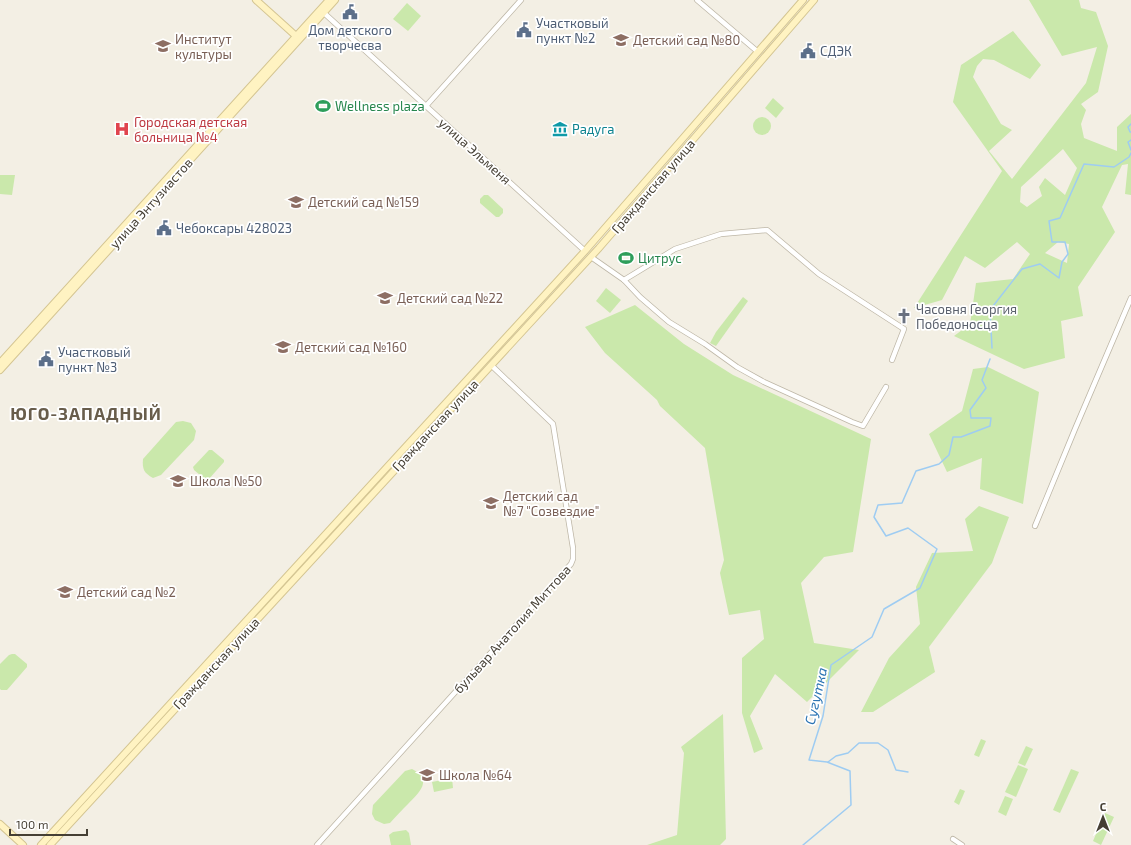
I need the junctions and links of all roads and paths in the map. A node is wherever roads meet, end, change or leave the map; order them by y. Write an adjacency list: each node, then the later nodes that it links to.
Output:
1 (256, 0): 9 (main road)
2 (329, 0): 9 (main road, улица Энтузиастов)
3 (335, 0): 8 (main road, улица Энтузиастов)
4 (521, 0): 13 (street)
5 (697, 0): 10 (street)
6 (803, 0): 10 (main road, Гражданская улица)
7 (814, 0): 11 (main road, Гражданская улица)
8 (324, 13): 12 (main road, улица Энтузиастов); 13 (street, улица Эльменя)
9 (296, 36): 12 (main road, улица Энтузиастов)
10 (758, 52): 11 (main road); 14 (main road, Гражданская улица)
11 (764, 57): 15 (main road, Гражданская улица)
12 (252, 88): 18 (main road, улица Энтузиастов)
13 (426, 106): 14 (street, улица Эльменя)
14 (585, 251): 15 (main road, улица Эльменя); 24 (main road, Гражданская улица)
15 (591, 256): 16 (street); 21 (main road, Гражданская улица)
16 (624, 280): 19 (street); 23 (street)
17 (1131, 298): 26 (street)
18 (60, 300): 20 (main road, улица Энтузиастов); 22 (main road, улица Энтузиастов)
19 (892, 360)
20 (0, 363)
21 (491, 365): 25 (main road, Гражданская улица); 34 (street, бульвар Анатолия Миттова)
22 (0, 370)
23 (886, 387)
24 (350, 507): 25 (main road); 27 (main road, Гражданская улица)
25 (356, 512): 28 (main road, Гражданская улица)
26 (1035, 526)
27 (136, 740): 28 (main road); 32 (main road, Гражданская улица)
28 (141, 745): 33 (main road, Гражданская улица)
29 (0, 824): 31 (main road)
30 (953, 839): 35 (street)
31 (23, 845)
32 (41, 845)
33 (50, 845)
34 (317, 845)
35 (962, 845)

